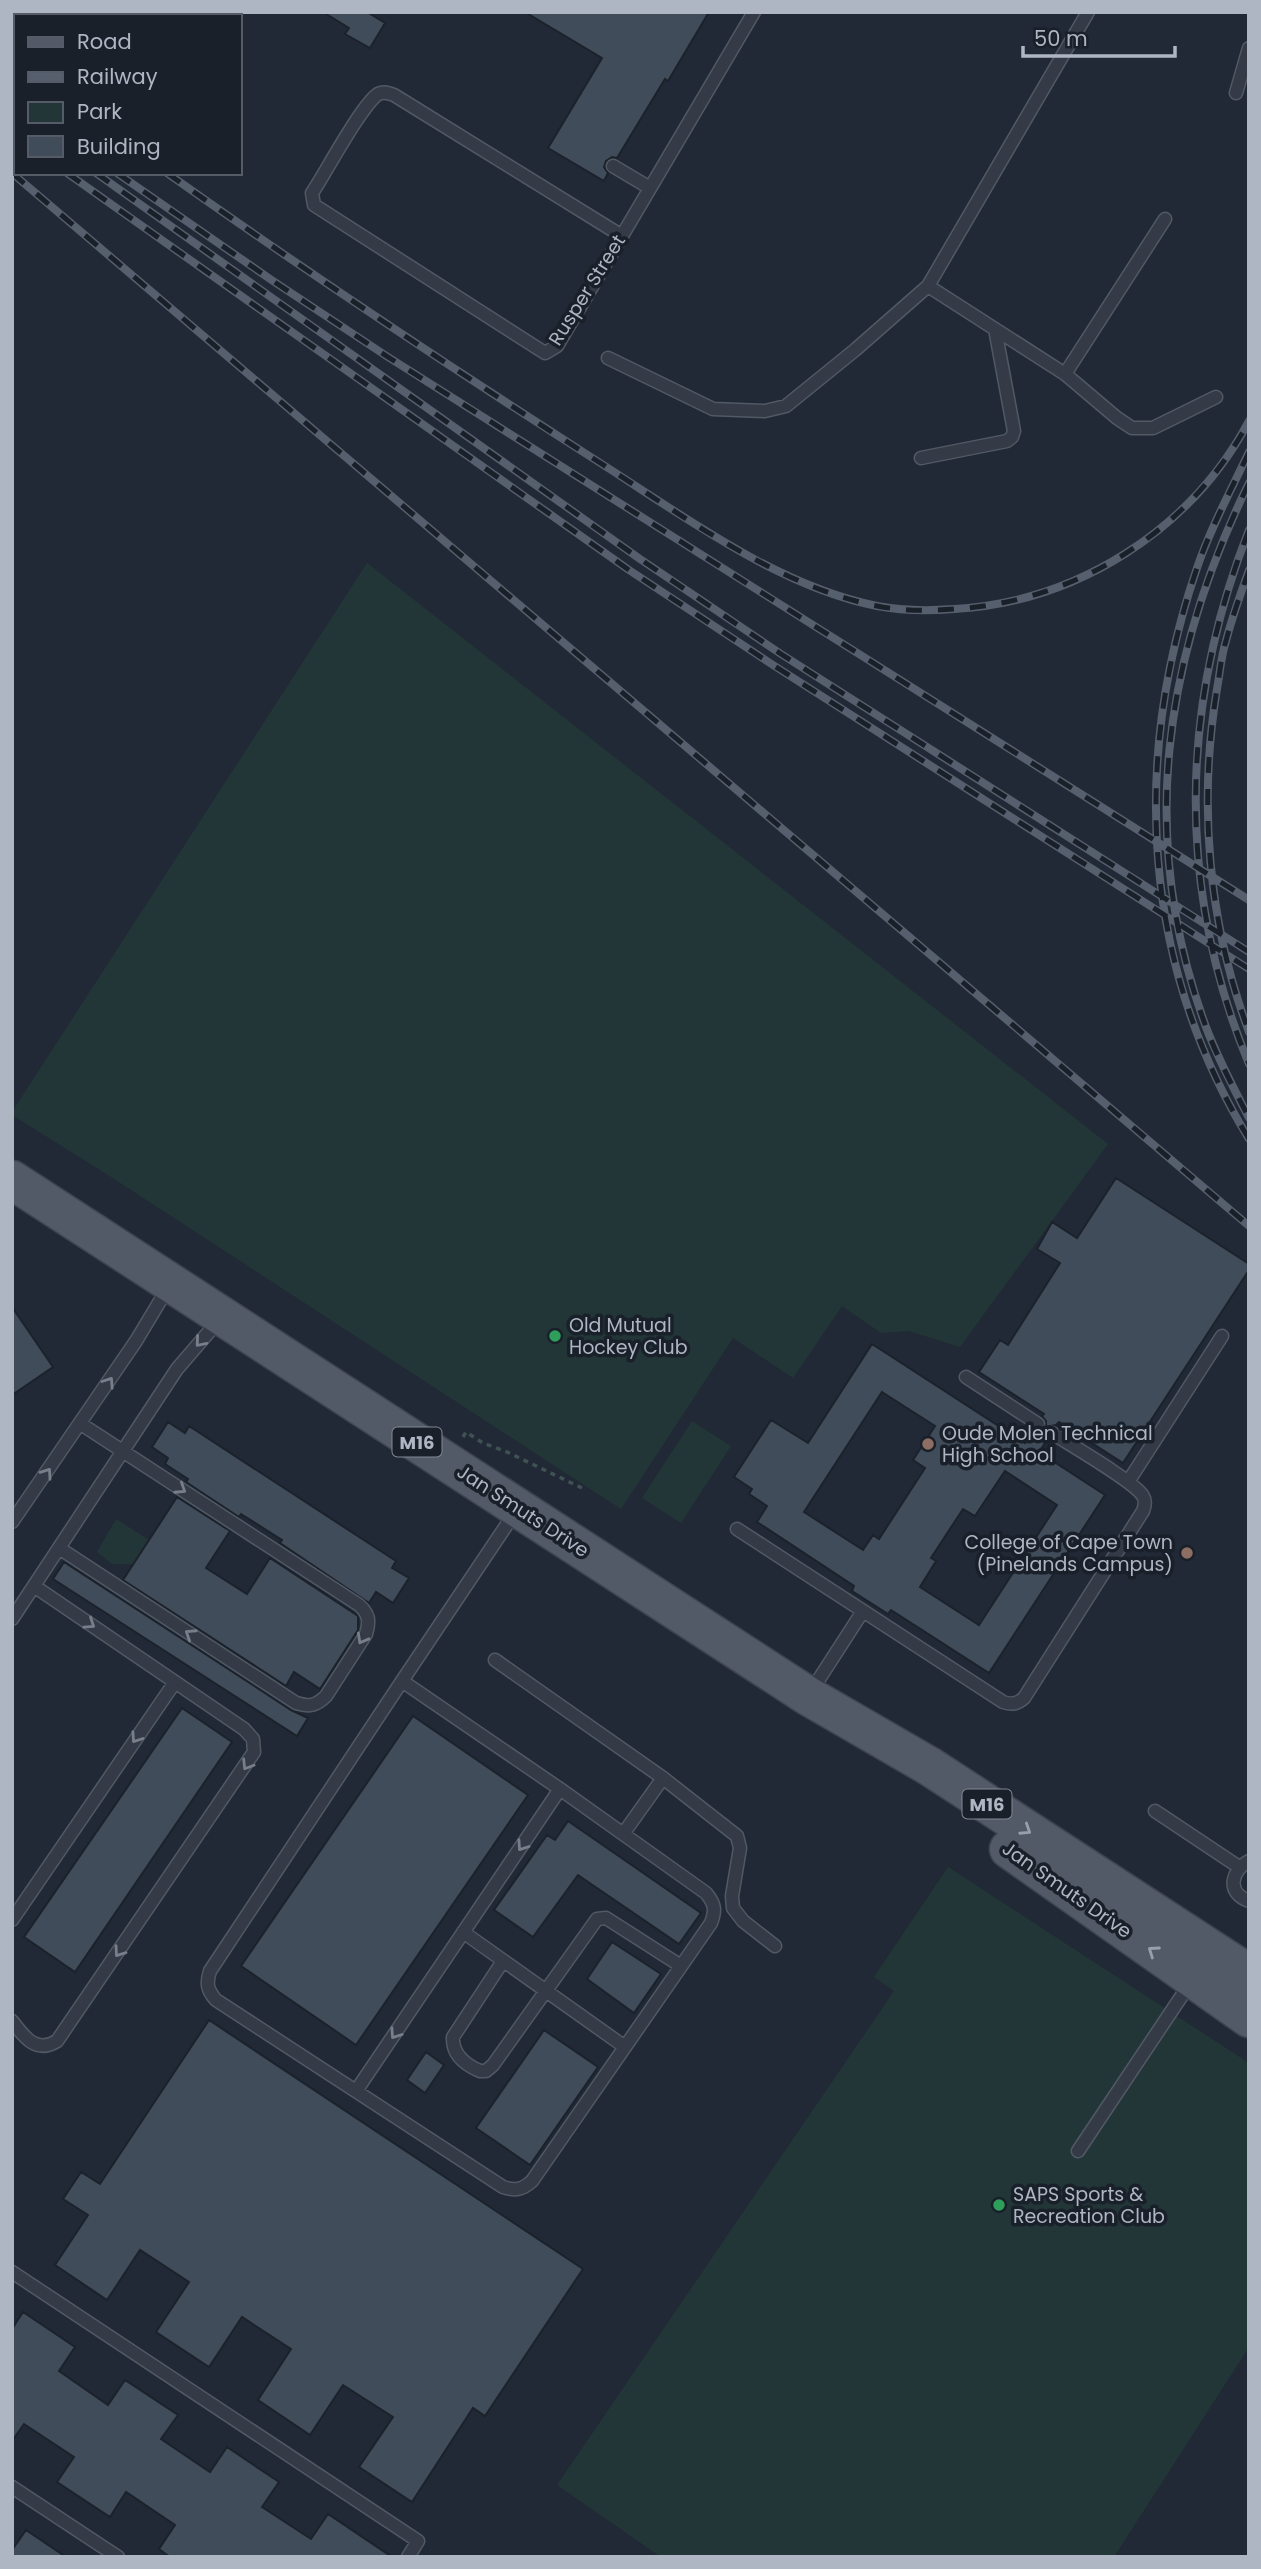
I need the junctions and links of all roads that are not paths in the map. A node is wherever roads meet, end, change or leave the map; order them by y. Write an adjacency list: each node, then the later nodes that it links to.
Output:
1 (754, 12): 6 (lane, Rusper Street)
2 (1088, 12): 9 (lane)
3 (1249, 48): 4 (lane)
4 (1236, 93)
5 (613, 166): 6 (lane)
6 (650, 188): 8 (lane, Rusper Street)
7 (1165, 219): 12 (lane)
8 (622, 236): 8 (lane, Rusper Street)
9 (928, 286): 10 (lane); 11 (lane)
10 (995, 329): 12 (lane); 14 (lane)
11 (608, 358)
12 (1065, 374): 13 (lane)
13 (1216, 397)
14 (921, 458)
15 (12, 1180): 16 (main road, Jan Smuts Drive / M16)
16 (171, 1282): 17 (main road, Jan Smuts Drive / M16); 20 (lane, one-way to 16)
17 (223, 1316): 23 (lane, one-way to 23); 25 (main road, Jan Smuts Drive / M16)
18 (1222, 1336): 24 (lane)
19 (966, 1377): 21 (lane)
20 (81, 1424): 23 (lane); 26 (lane, one-way to 20)
21 (1038, 1424)
22 (1052, 1433): 24 (lane)
23 (124, 1452): 28 (lane); 28 (lane, one-way to 28)
24 (1128, 1482): 30 (lane)
25 (518, 1508): 33 (lane); 35 (main road, Jan Smuts Drive / M16)
26 (12, 1522)
27 (737, 1529): 30 (lane)
28 (59, 1548): 29 (lane)
29 (34, 1586): 31 (lane); 34 (lane, one-way to 34)
30 (863, 1611): 35 (lane)
31 (12, 1619)
32 (495, 1660): 36 (lane)
33 (402, 1681): 37 (lane); 53 (lane)
34 (175, 1682): 42 (lane, one-way to 42); 51 (lane, one-way to 51)
35 (815, 1700): 47 (main road, Jan Smuts Drive / M16, one-way to 47); 48 (main road, Jan Smuts Drive / M16, one-way to 35)
36 (663, 1778): 39 (lane); 44 (lane)
37 (560, 1789): 39 (lane); 43 (lane, one-way to 43)
38 (1154, 1811): 40 (lane)
39 (623, 1834): 46 (lane)
40 (1244, 1864): 41 (lane)
41 (1249, 1901)
42 (12, 1920)
43 (463, 1932): 45 (lane); 53 (lane, one-way to 53)
44 (775, 1945)
45 (503, 1961): 49 (lane); 49 (lane)
46 (681, 1966): 49 (lane); 52 (lane)
47 (1249, 1974)
48 (1193, 1979): 50 (main road, Jan Smuts Drive / M16); 54 (lane)
49 (545, 1991): 52 (lane)
50 (1249, 2018)
51 (12, 2021)
52 (625, 2047): 53 (lane)
53 (356, 2091)
54 (1078, 2151)
55 (12, 2272): 58 (lane)
56 (12, 2487): 57 (lane)
57 (118, 2557)
58 (408, 2557)

